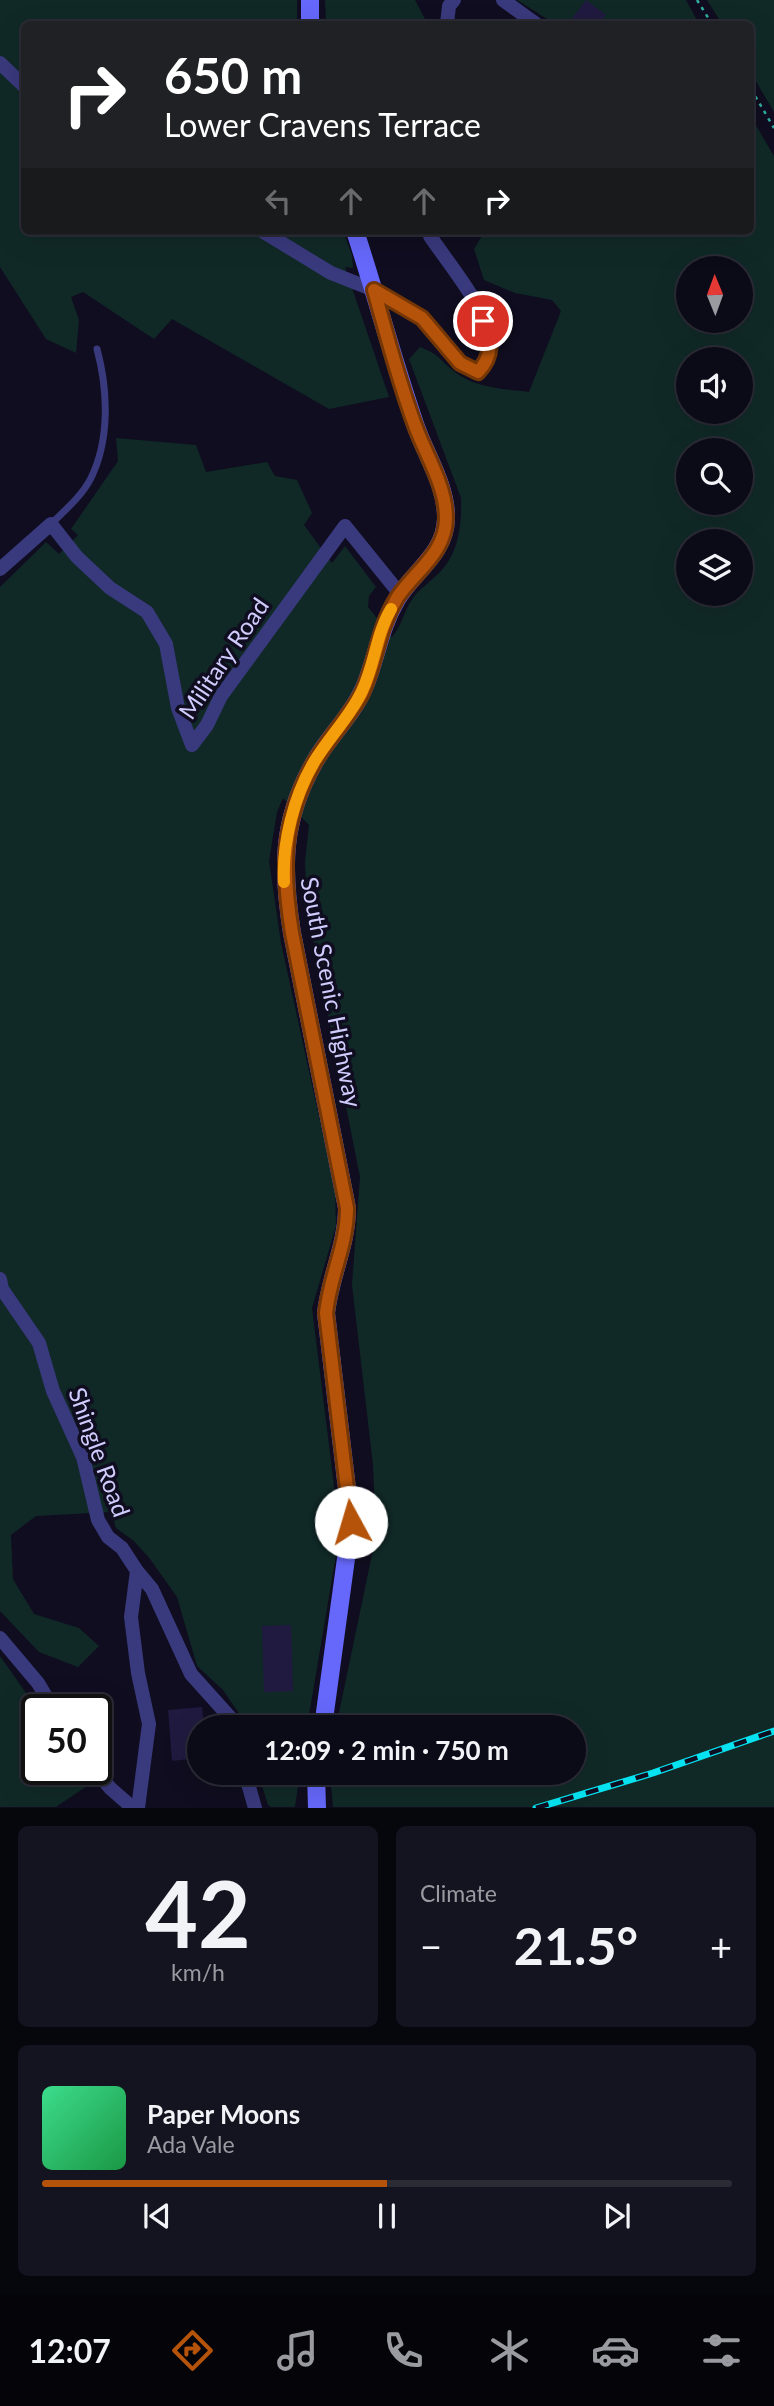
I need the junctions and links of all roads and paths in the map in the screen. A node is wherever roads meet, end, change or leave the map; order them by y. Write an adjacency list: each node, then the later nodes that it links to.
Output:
1 (310, 0): 5 (main road)
2 (454, 0): 6 (street)
3 (503, 0): 7 (street)
4 (698, 0): 8 (path)
5 (310, 21)
6 (447, 21)
7 (532, 21)
8 (710, 21)
9 (0, 63): 10 (street)
10 (21, 83)
11 (754, 94): 12 (path)
12 (774, 128)
13 (269, 235): 16 (street)
14 (356, 235): 16 (main road, South Scenic Highway)
15 (430, 235): 16 (street)
16 (374, 290): 20 (main road, South Scenic Highway)
17 (97, 349): 18 (lane)
18 (51, 524): 19 (street); 20 (street, Military Road)
19 (0, 569)
20 (400, 594): 26 (main road, South Scenic Highway)
21 (0, 1279): 22 (street, Shingle Road)
22 (137, 1571): 25 (street, Shingle Road); 30 (street)
23 (0, 1638): 24 (street)
24 (44, 1694)
25 (228, 1715)
26 (325, 1715)
27 (108, 1785): 30 (street)
28 (248, 1785): 31 (street)
29 (316, 1785): 32 (main road)
30 (135, 1808)
31 (255, 1808)
32 (317, 1808)

